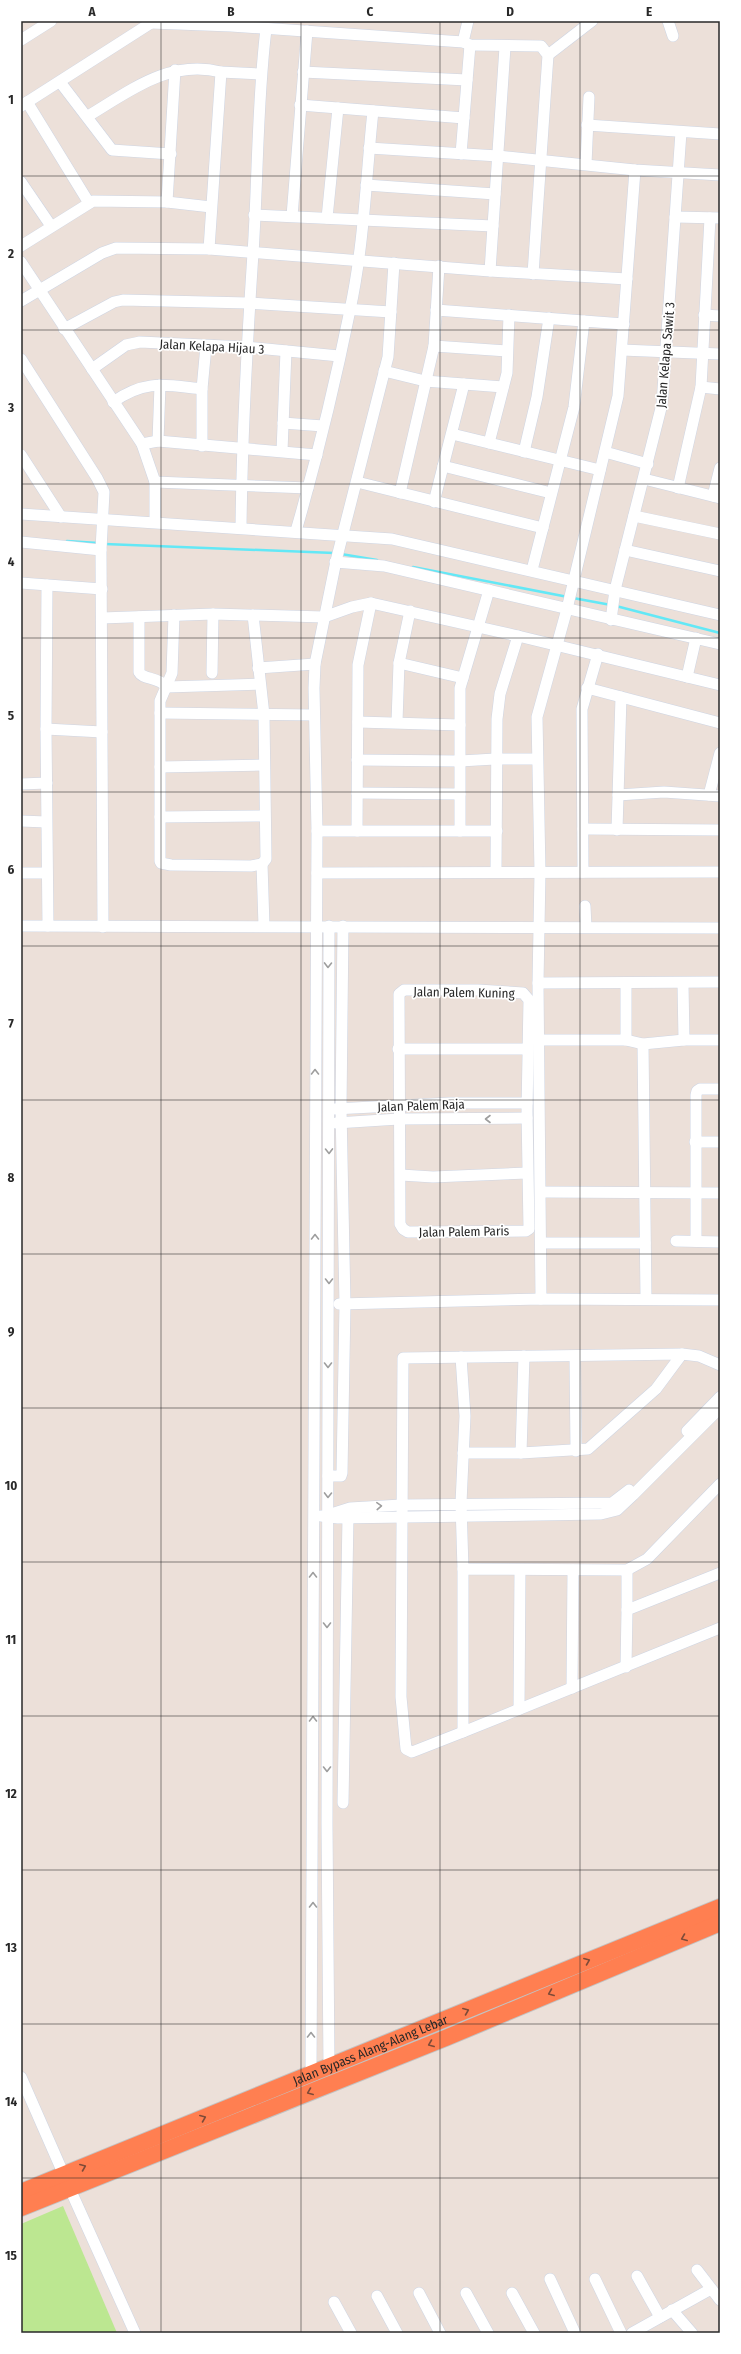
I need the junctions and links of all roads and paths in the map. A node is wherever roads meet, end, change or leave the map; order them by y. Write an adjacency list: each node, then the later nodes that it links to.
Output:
1 (51, 21): 10 (street)
2 (592, 21): 13 (street)
3 (668, 21): 9 (street)
4 (152, 22): 6 (street); 19 (street)
5 (469, 22): 11 (street)
6 (235, 23): 7 (street)
7 (266, 29): 8 (street); 17 (street)
8 (307, 31): 11 (street); 16 (street)
9 (673, 36)
10 (21, 40)
11 (467, 44): 12 (street); 18 (street)
12 (505, 47): 13 (street); 33 (street)
13 (548, 55): 34 (street)
14 (175, 70): 15 (street); 25 (street); 31 (street)
15 (221, 72): 17 (street); 44 (street)
16 (303, 72): 18 (street); 22 (street)
17 (261, 74): 45 (street)
18 (467, 80): 26 (street)
19 (60, 82): 21 (street); 25 (street)
20 (589, 97): 27 (street)
21 (24, 104): 43 (street)
22 (300, 105): 23 (street); 46 (street)
23 (338, 108): 24 (street); 48 (street)
24 (372, 111): 26 (street); 30 (street)
25 (88, 116): 31 (street)
26 (464, 118): 32 (street)
27 (587, 125): 28 (street); 35 (street)
28 (681, 132): 29 (street); 37 (street, Jalan Kelapa Sawit 3)
29 (720, 134)
30 (369, 148): 32 (street); 40 (street)
31 (171, 154): 42 (street)
32 (461, 154): 33 (street)
33 (498, 156): 34 (street); 41 (street)
34 (540, 161): 35 (street); 61 (street)
35 (586, 164): 36 (street)
36 (635, 170): 37 (street); 62 (street)
37 (678, 172): 38 (street); 47 (street, Jalan Kelapa Sawit 3)
38 (720, 175)
39 (21, 182): 51 (street)
40 (366, 185): 41 (street); 50 (street)
41 (495, 194): 52 (street)
42 (167, 202): 43 (street); 44 (street)
43 (89, 203): 51 (street)
44 (211, 207): 54 (street)
45 (254, 215): 46 (street); 55 (street)
46 (292, 216): 48 (street)
47 (675, 217): 49 (street); 82 (street, Jalan Kelapa Sawit 3)
48 (328, 218): 50 (street)
49 (715, 218): 70 (street)
50 (363, 220): 52 (street); 56 (street)
51 (51, 226): 53 (street)
52 (493, 226): 60 (street)
53 (21, 246)
54 (209, 249): 55 (street); 63 (street)
55 (253, 252): 56 (street); 65 (street)
56 (358, 260): 58 (street); 66 (street)
57 (21, 262): 63 (street)
58 (394, 263): 59 (street); 68 (street)
59 (439, 266): 60 (street); 67 (street)
60 (490, 271): 61 (street)
61 (533, 274): 62 (street)
62 (628, 279): 74 (street)
63 (39, 290): 64 (street); 75 (street)
64 (21, 301)
65 (248, 304): 66 (street); 75 (street); 78 (street)
66 (350, 310): 68 (street); 85 (street)
67 (436, 310): 69 (street); 77 (street)
68 (391, 312): 88 (street)
69 (509, 315): 72 (street); 81 (street)
70 (704, 315): 71 (street); 83 (street)
71 (720, 316)
72 (549, 318): 73 (street); 106 (street)
73 (584, 321): 74 (street); 109 (street)
74 (624, 324): 79 (street)
75 (64, 329): 87 (street)
76 (206, 346): 78 (street, Jalan Kelapa Hijau 3); 87 (street, Jalan Kelapa Hijau 3); 95 (street)
77 (434, 346): 81 (street); 89 (street)
78 (246, 347): 80 (street, Jalan Kelapa Hijau 3); 104 (street)
79 (622, 350): 82 (street); 107 (street)
80 (286, 351): 85 (street, Jalan Kelapa Hijau 3); 97 (street)
81 (507, 351): 92 (street)
82 (666, 352): 83 (street); 111 (street, Jalan Kelapa Sawit 3)
83 (702, 353): 84 (street); 93 (street)
84 (720, 354)
85 (339, 356): 98 (street)
86 (21, 359): 128 (street)
87 (92, 369): 96 (street)
88 (384, 371): 89 (street); 117 (street)
89 (425, 381): 90 (street); 121 (street)
90 (464, 384): 92 (street); 99 (street)
91 (160, 385): 95 (street); 96 (street); 100 (street)
92 (503, 387): 101 (street)
93 (701, 387): 94 (street); 120 (street)
94 (720, 388)
95 (202, 389): 103 (street)
96 (113, 402): 102 (street)
97 (283, 423): 98 (street); 105 (street)
98 (323, 426): 108 (street)
99 (452, 434): 101 (street); 112 (street)
100 (158, 441): 102 (street); 103 (street)
101 (489, 443): 106 (street)
102 (142, 444): 116 (street)
103 (202, 446): 104 (street)
104 (242, 448): 105 (street); 118 (street)
105 (282, 451): 108 (street)
106 (524, 452): 109 (street)
107 (605, 452): 111 (street); 114 (street)
108 (317, 455): 119 (street)
109 (559, 460): 114 (street); 122 (street)
110 (22, 461): 127 (street)
111 (648, 464): 115 (street, Jalan Kelapa Sawit 3)
112 (443, 466): 122 (street); 124 (street)
113 (720, 468): 123 (street)
114 (600, 470): 143 (street)
115 (644, 479): 120 (street); 126 (street, Jalan Kelapa Sawit 3)
116 (156, 482): 118 (street); 129 (street)
117 (356, 482): 121 (street); 134 (street)
118 (241, 485): 119 (street); 130 (street)
119 (308, 488): 132 (street)
120 (678, 488): 123 (street)
121 (400, 493): 124 (street)
122 (551, 493): 131 (street)
123 (716, 497)
124 (434, 502): 131 (street)
125 (21, 514): 127 (street)
126 (634, 516): 133 (street); 137 (street, Jalan Kelapa Sawit 3)
127 (61, 517): 128 (street)
128 (101, 522): 129 (street); 136 (street)
129 (155, 522): 130 (street)
130 (241, 528): 132 (street)
131 (543, 528): 139 (street)
132 (296, 531): 134 (street)
133 (720, 534)
134 (342, 537): 138 (street); 139 (street)
135 (21, 542): 136 (street)
136 (101, 547): 144 (street)
137 (625, 550): 140 (street); 146 (street, Jalan Kelapa Sawit 3)
138 (335, 562): 145 (street); 156 (street)
139 (532, 570): 143 (street)
140 (720, 571)
141 (21, 583): 142 (street)
142 (47, 585): 144 (street); 182 (street)
143 (573, 586): 146 (street); 148 (street)
144 (102, 589): 157 (street)
145 (489, 590): 148 (street); 158 (street)
146 (615, 594): 152 (street); 154 (street, Jalan Kelapa Sawit 3)
147 (370, 603): 149 (street); 156 (street); 178 (street)
148 (568, 606): 154 (street); 162 (street)
149 (410, 611): 158 (street); 164 (street)
150 (213, 614): 151 (street); 153 (street); 167 (street)
151 (253, 615): 156 (street); 166 (street)
152 (720, 615)
153 (174, 616): 155 (street); 172 (street)
154 (611, 616): 160 (street)
155 (139, 617): 157 (street); 172 (street)
156 (324, 617): 165 (street)
157 (102, 618): 183 (street)
158 (478, 627): 159 (street); 168 (street)
159 (518, 636): 162 (street); 185 (street)
160 (696, 638): 161 (street); 169 (street)
161 (720, 644)
162 (557, 645): 163 (street); 187 (street)
163 (598, 654): 169 (street); 173 (street)
164 (399, 663): 168 (street); 179 (street)
165 (315, 664): 166 (street); 176 (street)
166 (258, 668): 170 (street)
167 (212, 672)
168 (463, 678): 181 (street)
169 (687, 678): 171 (street)
170 (260, 684): 172 (street); 177 (street)
171 (720, 685)
172 (166, 687): 175 (street)
173 (587, 688): 174 (street); 201 (street)
174 (621, 697): 180 (street); 195 (street)
175 (160, 714): 177 (street); 190 (street)
176 (314, 715): 177 (street); 204 (street)
177 (264, 716): 189 (street)
178 (358, 722): 179 (street); 186 (street)
179 (397, 722): 181 (street)
180 (720, 723)
181 (460, 725): 188 (street)
182 (46, 729): 183 (street); 192 (street)
183 (102, 732): 224 (street)
184 (720, 753): 196 (street)
185 (495, 758): 187 (street); 188 (street); 207 (street)
186 (357, 760): 188 (street); 193 (street)
187 (536, 760): 210 (street)
188 (460, 762): 194 (street)
189 (264, 765): 190 (street); 197 (street)
190 (160, 767): 198 (street)
191 (21, 784): 192 (street)
192 (47, 784): 200 (street)
193 (357, 793): 194 (street); 205 (street)
194 (460, 794): 206 (street)
195 (618, 794): 196 (street); 202 (street)
196 (714, 795)
197 (264, 816): 198 (street); 208 (street)
198 (160, 817): 208 (street)
199 (21, 821): 200 (street)
200 (46, 822): 215 (street)
201 (583, 829): 202 (street); 211 (street)
202 (617, 830): 203 (street)
203 (720, 830)
204 (317, 831): 205 (street); 214 (street)
205 (357, 831): 206 (street)
206 (460, 831): 207 (street)
207 (497, 831): 209 (street)
208 (262, 864): 219 (street)
209 (496, 872): 210 (street); 214 (street)
210 (540, 872): 211 (street); 223 (street)
211 (583, 872): 212 (street)
212 (720, 872)
213 (21, 873): 215 (street)
214 (317, 873): 220 (street)
215 (46, 874): 218 (street)
216 (585, 906): 225 (street)
217 (21, 926): 218 (street)
218 (48, 926): 224 (street)
219 (264, 926): 220 (street); 224 (street)
220 (316, 926): 221 (street); 242 (street, one-way to 220)
221 (329, 926): 222 (street); 243 (street, one-way to 243)
222 (343, 926): 223 (street); 241 (street)
223 (540, 926): 225 (street); 228 (street)
224 (102, 927)
225 (586, 927): 226 (street)
226 (720, 928)
227 (720, 982): 230 (street)
228 (538, 983): 229 (street); 231 (street)
229 (626, 984): 230 (street); 232 (street)
230 (683, 984): 233 (street)
231 (538, 1040): 232 (street); 253 (street)
232 (626, 1040): 235 (street)
233 (684, 1040): 234 (street); 235 (street)
234 (720, 1040)
235 (643, 1044): 256 (street)
236 (398, 1049): 237 (street); 237 (street, Jalan Palem Kuning); 240 (street)
237 (528, 1049): 239 (street)
238 (720, 1089): 249 (street)
239 (527, 1103): 240 (street, Jalan Palem Raja); 244 (street)
240 (399, 1105): 241 (street, Jalan Palem Raja); 245 (street)
241 (341, 1109): 243 (street, Jalan Palem Raja); 247 (street)
242 (314, 1110): 243 (street, Jalan Palem Raja); 248 (street)
243 (328, 1110): 246 (street)
244 (527, 1118): 245 (street, Jalan Palem Raja, one-way to 245); 251 (street)
245 (399, 1119): 247 (street, Jalan Palem Raja); 252 (street)
246 (328, 1123): 247 (street, Jalan Palem Raja); 248 (street, Jalan Palem Raja); 266 (street, one-way to 266)
247 (342, 1123): 267 (street)
248 (315, 1124): 265 (street, one-way to 248)
249 (695, 1142): 250 (street); 254 (street)
250 (720, 1142)
251 (527, 1173): 252 (street); 252 (street, Jalan Palem Paris)
252 (401, 1175)
253 (540, 1192): 256 (street); 260 (street)
254 (696, 1193): 255 (street); 256 (street); 258 (street)
255 (720, 1193)
256 (645, 1194): 261 (street)
257 (676, 1241): 258 (street)
258 (696, 1241): 259 (street)
259 (720, 1242)
260 (541, 1243): 261 (street); 262 (street)
261 (645, 1243): 263 (street)
262 (541, 1299): 263 (street); 267 (street)
263 (646, 1299): 264 (street)
264 (720, 1300)
265 (314, 1304): 266 (street); 285 (street)
266 (330, 1304): 267 (street); 278 (street, one-way to 278)
267 (345, 1304): 278 (street)
268 (682, 1354): 271 (street); 272 (street); 275 (street)
269 (524, 1356): 270 (street); 271 (street); 277 (street)
270 (461, 1357): 276 (street); 282 (street)
271 (576, 1357): 275 (street)
272 (720, 1365)
273 (720, 1397): 281 (street)
274 (720, 1408): 283 (street)
275 (576, 1451): 277 (street)
276 (463, 1453): 277 (street); 280 (street)
277 (522, 1453)
278 (328, 1476): 286 (street, one-way to 286)
279 (720, 1484): 292 (street)
280 (461, 1503): 281 (street); 282 (street); 284 (street)
281 (597, 1503): 283 (street)
282 (402, 1505): 286 (street, one-way to 282); 287 (street)
283 (601, 1514): 284 (street)
284 (461, 1515): 287 (street); 289 (street)
285 (313, 1516): 286 (street); 296 (street, one-way to 285)
286 (327, 1516): 288 (street); 297 (street, one-way to 297)
287 (401, 1516): 288 (street); 302 (street)
288 (348, 1517): 298 (street)
289 (463, 1569): 290 (street); 302 (street)
290 (520, 1570): 291 (street); 301 (street)
291 (573, 1570): 292 (street); 300 (street)
292 (626, 1570): 294 (street)
293 (720, 1573): 294 (street)
294 (627, 1610): 299 (street)
295 (720, 1628): 299 (street)
296 (313, 1643): 297 (street); 309 (street, one-way to 296)
297 (327, 1646): 298 (street); 304 (street)
298 (344, 1646): 303 (street)
299 (626, 1667): 300 (street)
300 (572, 1688): 301 (street)
301 (519, 1709): 302 (street)
302 (463, 1732)
303 (345, 1744): 304 (street); 305 (street)
304 (327, 1745): 308 (street, one-way to 308)
305 (343, 1803)
306 (720, 1907): 308 (highway, Jalan Bypass Alang-Alang Lebar, one-way to 306)
307 (720, 1923): 311 (highway, Jalan Bypass Alang-Alang Lebar, one-way to 311)
308 (329, 2067): 309 (highway, Jalan Bypass Alang-Alang Lebar)
309 (311, 2074): 311 (highway, Jalan Bypass Alang-Alang Lebar, one-way to 309)
310 (21, 2077): 311 (street)
311 (69, 2186): 312 (highway, Jalan Bypass Alang-Alang Lebar); 313 (highway, Jalan Bypass Alang-Alang Lebar); 327 (street)
312 (21, 2192)
313 (21, 2208)
314 (697, 2270): 318 (street)
315 (637, 2276): 326 (street)
316 (550, 2279): 333 (street)
317 (595, 2279): 334 (street)
318 (711, 2289): 323 (street); 325 (street)
319 (419, 2293): 330 (street)
320 (466, 2293): 331 (street)
321 (512, 2293): 332 (street)
322 (377, 2296): 329 (street)
323 (720, 2300)
324 (334, 2302): 328 (street)
325 (672, 2310): 326 (street); 336 (street)
326 (660, 2317): 335 (street)
327 (135, 2333)
328 (351, 2333)
329 (397, 2333)
330 (440, 2333)
331 (488, 2333)
332 (534, 2333)
333 (575, 2333)
334 (621, 2333)
335 (632, 2333)
336 (692, 2333)

